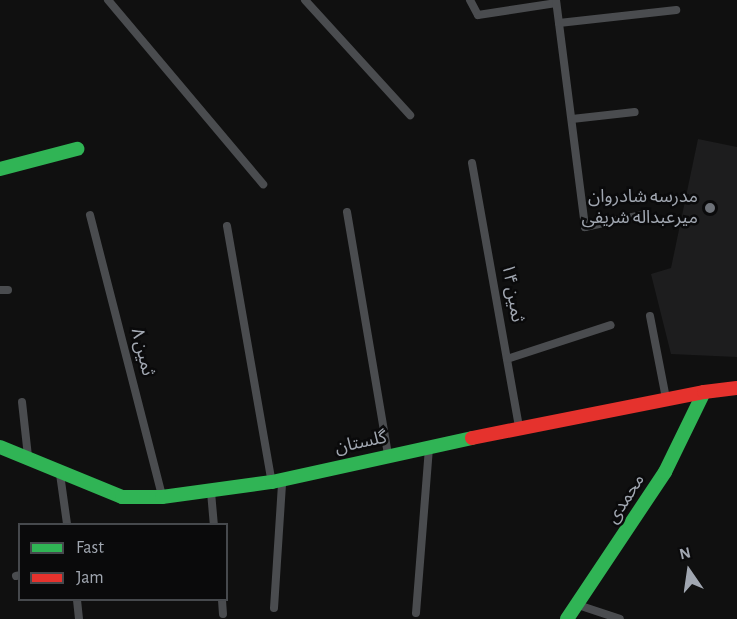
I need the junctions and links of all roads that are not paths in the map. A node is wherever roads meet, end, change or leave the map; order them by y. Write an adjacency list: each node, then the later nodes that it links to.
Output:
1 (108, 0): 13 (lane)
2 (305, 0): 8 (lane)
3 (470, 0): 4 (lane)
4 (556, 2): 6 (lane)
5 (676, 10): 6 (lane)
6 (559, 22): 9 (lane)
7 (635, 112): 9 (lane)
8 (410, 115)
9 (572, 119): 16 (lane)
10 (77, 149): 12 (street)
11 (472, 163): 20 (lane, ثمین ۱۴)
12 (0, 169)
13 (262, 184)
14 (347, 212): 28 (lane)
15 (90, 214): 33 (lane, ثمین ۸)
16 (641, 215)
17 (226, 225): 31 (lane)
18 (650, 316): 23 (lane)
19 (611, 325): 20 (lane)
20 (507, 359): 25 (lane, ثمین ۱۴)
21 (737, 388): 22 (street, گلستان)
22 (704, 392): 23 (street, گلستان); 38 (street, محمدی)
23 (667, 400): 25 (street, گلستان)
24 (22, 402): 29 (lane)
25 (519, 429): 27 (street, گلستان)
26 (0, 447): 29 (street, گلستان)
27 (429, 447): 28 (street, گلستان); 40 (lane)
28 (388, 456): 31 (street, گلستان)
29 (28, 459): 30 (street, گلستان)
30 (60, 474): 33 (street, گلستان); 34 (lane)
31 (277, 481): 32 (street, گلستان); 39 (lane)
32 (211, 492): 33 (street, گلستان); 35 (lane)
33 (162, 497)
34 (67, 523)
35 (214, 523)
36 (77, 601): 42 (lane)
37 (222, 601): 41 (lane)
38 (578, 605): 43 (street, محمدی); 44 (lane)
39 (274, 608)
40 (416, 613)
41 (223, 614)
42 (79, 619)
43 (567, 619)
44 (620, 619)

